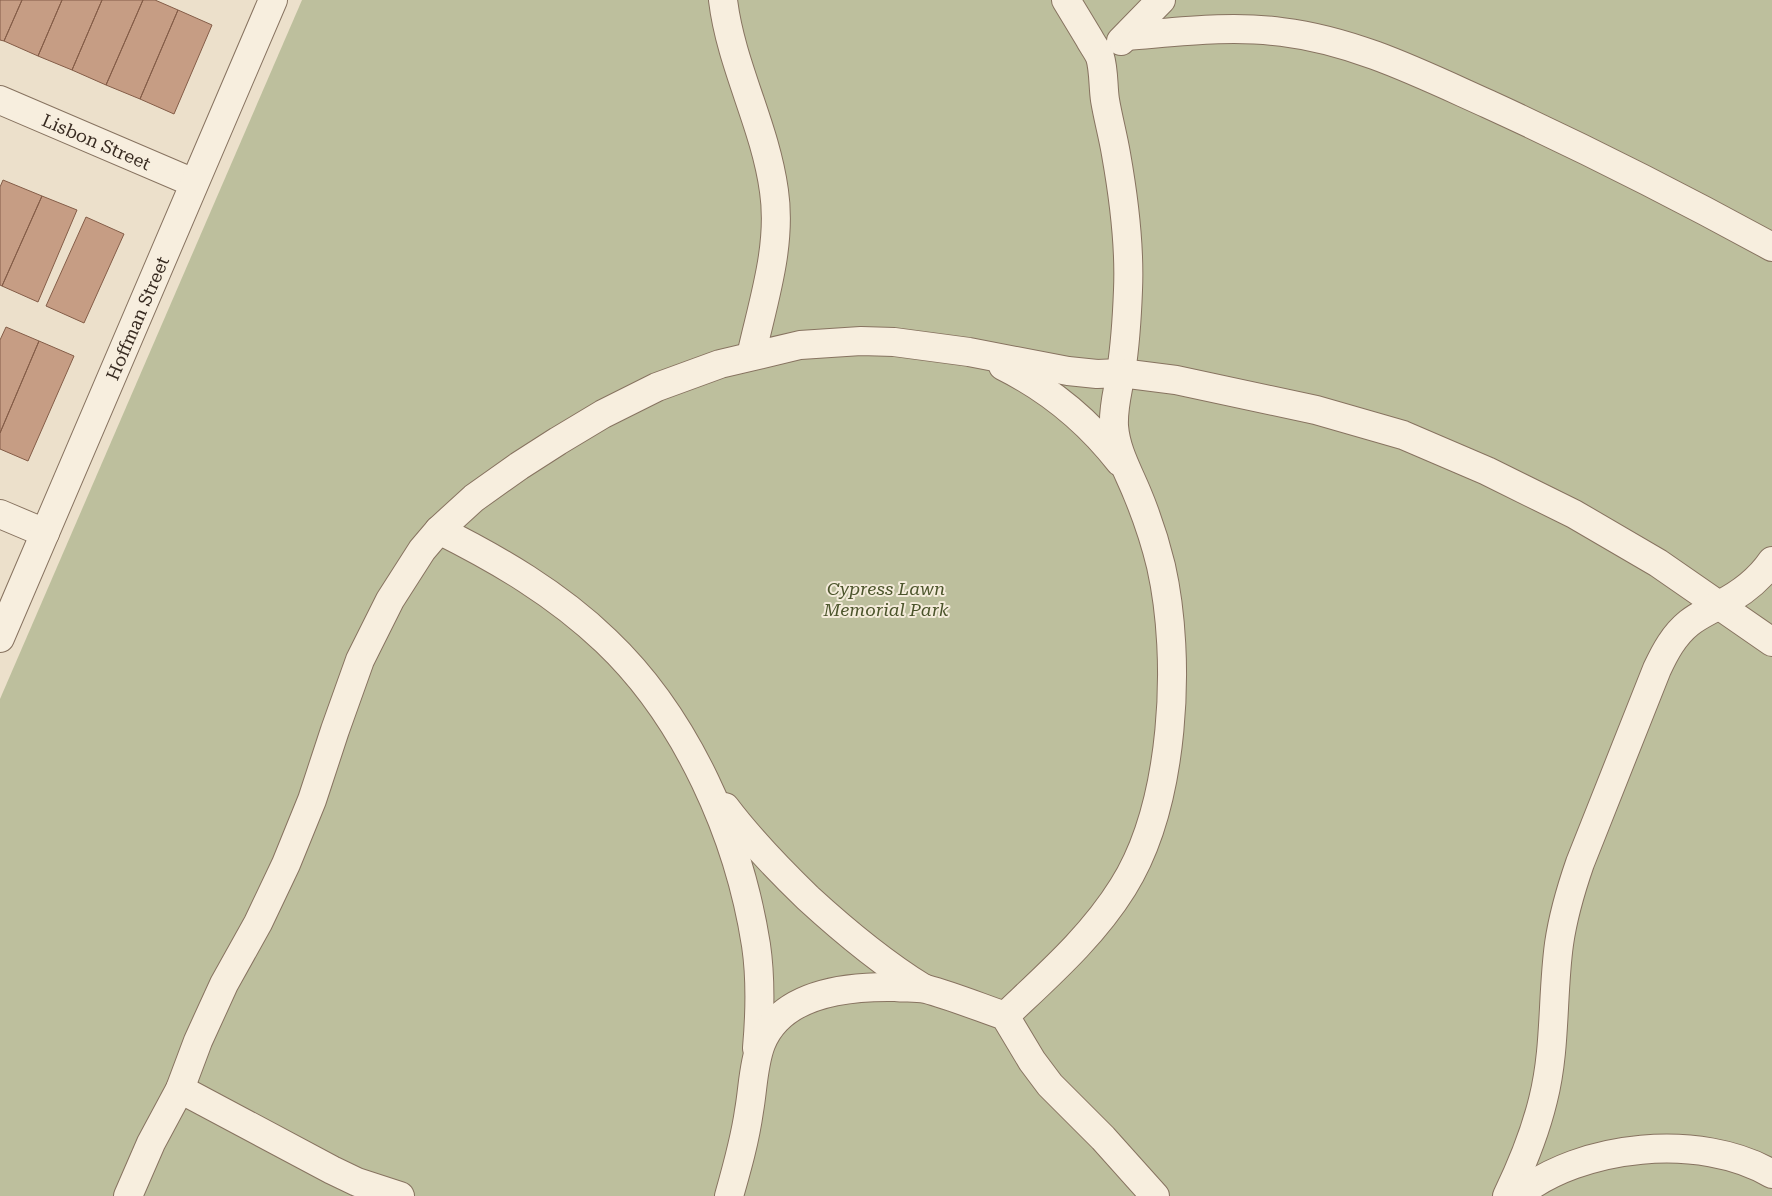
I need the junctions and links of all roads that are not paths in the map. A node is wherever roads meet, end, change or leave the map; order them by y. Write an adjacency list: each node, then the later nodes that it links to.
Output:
1 (723, 0): 11 (street)
2 (1066, 0): 6 (street)
3 (1160, 0): 5 (street)
4 (265, 2): 8 (street, Hoffman Street)
5 (1127, 36): 6 (street); 9 (street)
6 (1100, 58): 12 (street)
7 (0, 100): 8 (street, Lisbon Street)
8 (194, 183): 16 (street, Hoffman Street)
9 (1772, 247)
10 (968, 352): 11 (street); 12 (street); 13 (street)
11 (751, 356): 15 (street)
12 (1121, 373): 13 (street); 18 (street)
13 (1125, 469): 23 (street)
14 (0, 514): 16 (street)
15 (439, 530): 21 (street); 25 (street)
16 (45, 533): 19 (street, Hoffman Street)
17 (1772, 561): 18 (street)
18 (1720, 605): 20 (street); 33 (street)
19 (0, 638)
20 (1772, 642)
21 (701, 773): 22 (street); 24 (street)
22 (924, 989): 23 (street); 24 (street)
23 (1005, 1016): 32 (street)
24 (757, 1056): 31 (street)
25 (180, 1088): 26 (street); 28 (street)
26 (307, 1157): 29 (street); 30 (street)
27 (1772, 1174): 34 (street)
28 (128, 1196)
29 (349, 1196)
30 (400, 1196)
31 (728, 1196)
32 (1155, 1196)
33 (1507, 1196)
34 (1517, 1196)

